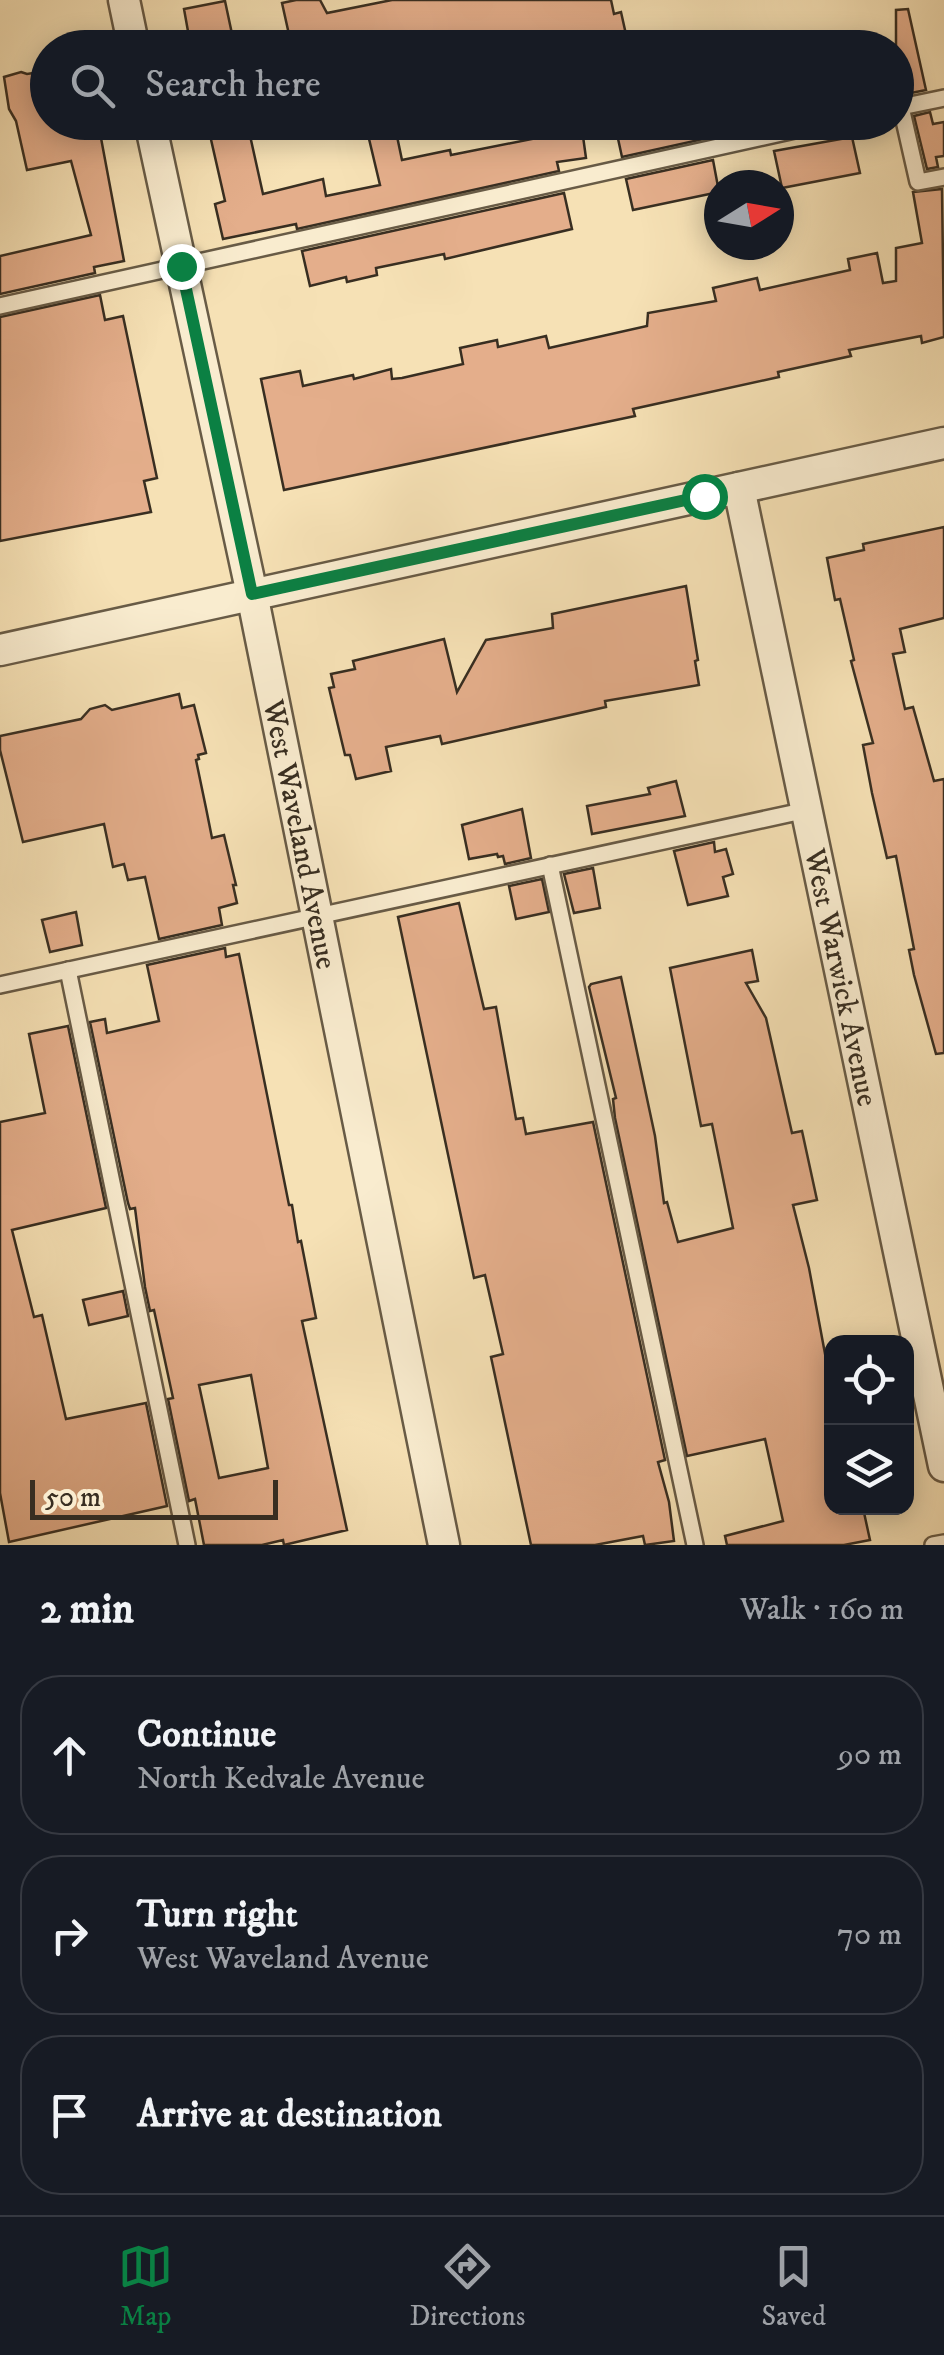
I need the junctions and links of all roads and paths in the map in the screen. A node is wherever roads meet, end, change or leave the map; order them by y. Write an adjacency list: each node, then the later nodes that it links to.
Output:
1 (124, 0): 2 (street)
2 (130, 30)
3 (944, 98): 4 (lane)
4 (914, 105)
5 (154, 140): 9 (street, West Waveland Avenue)
6 (750, 140): 9 (lane)
7 (907, 140): 8 (lane)
8 (944, 177)
9 (181, 266): 10 (lane); 13 (street, West Waveland Avenue)
10 (0, 306)
11 (944, 443): 12 (street)
12 (739, 488): 13 (street); 15 (street, West Warwick Avenue)
13 (252, 594): 14 (street); 17 (street, West Waveland Avenue)
14 (0, 650)
15 (807, 810): 16 (lane); 20 (street, West Warwick Avenue)
16 (550, 866): 17 (lane); 24 (lane)
17 (317, 916): 18 (lane); 23 (street, West Waveland Avenue)
18 (68, 970): 19 (lane); 22 (lane)
19 (0, 985)
20 (944, 1466)
21 (944, 1542): 25 (lane)
22 (187, 1545)
23 (444, 1545)
24 (695, 1545)
25 (933, 1545)

